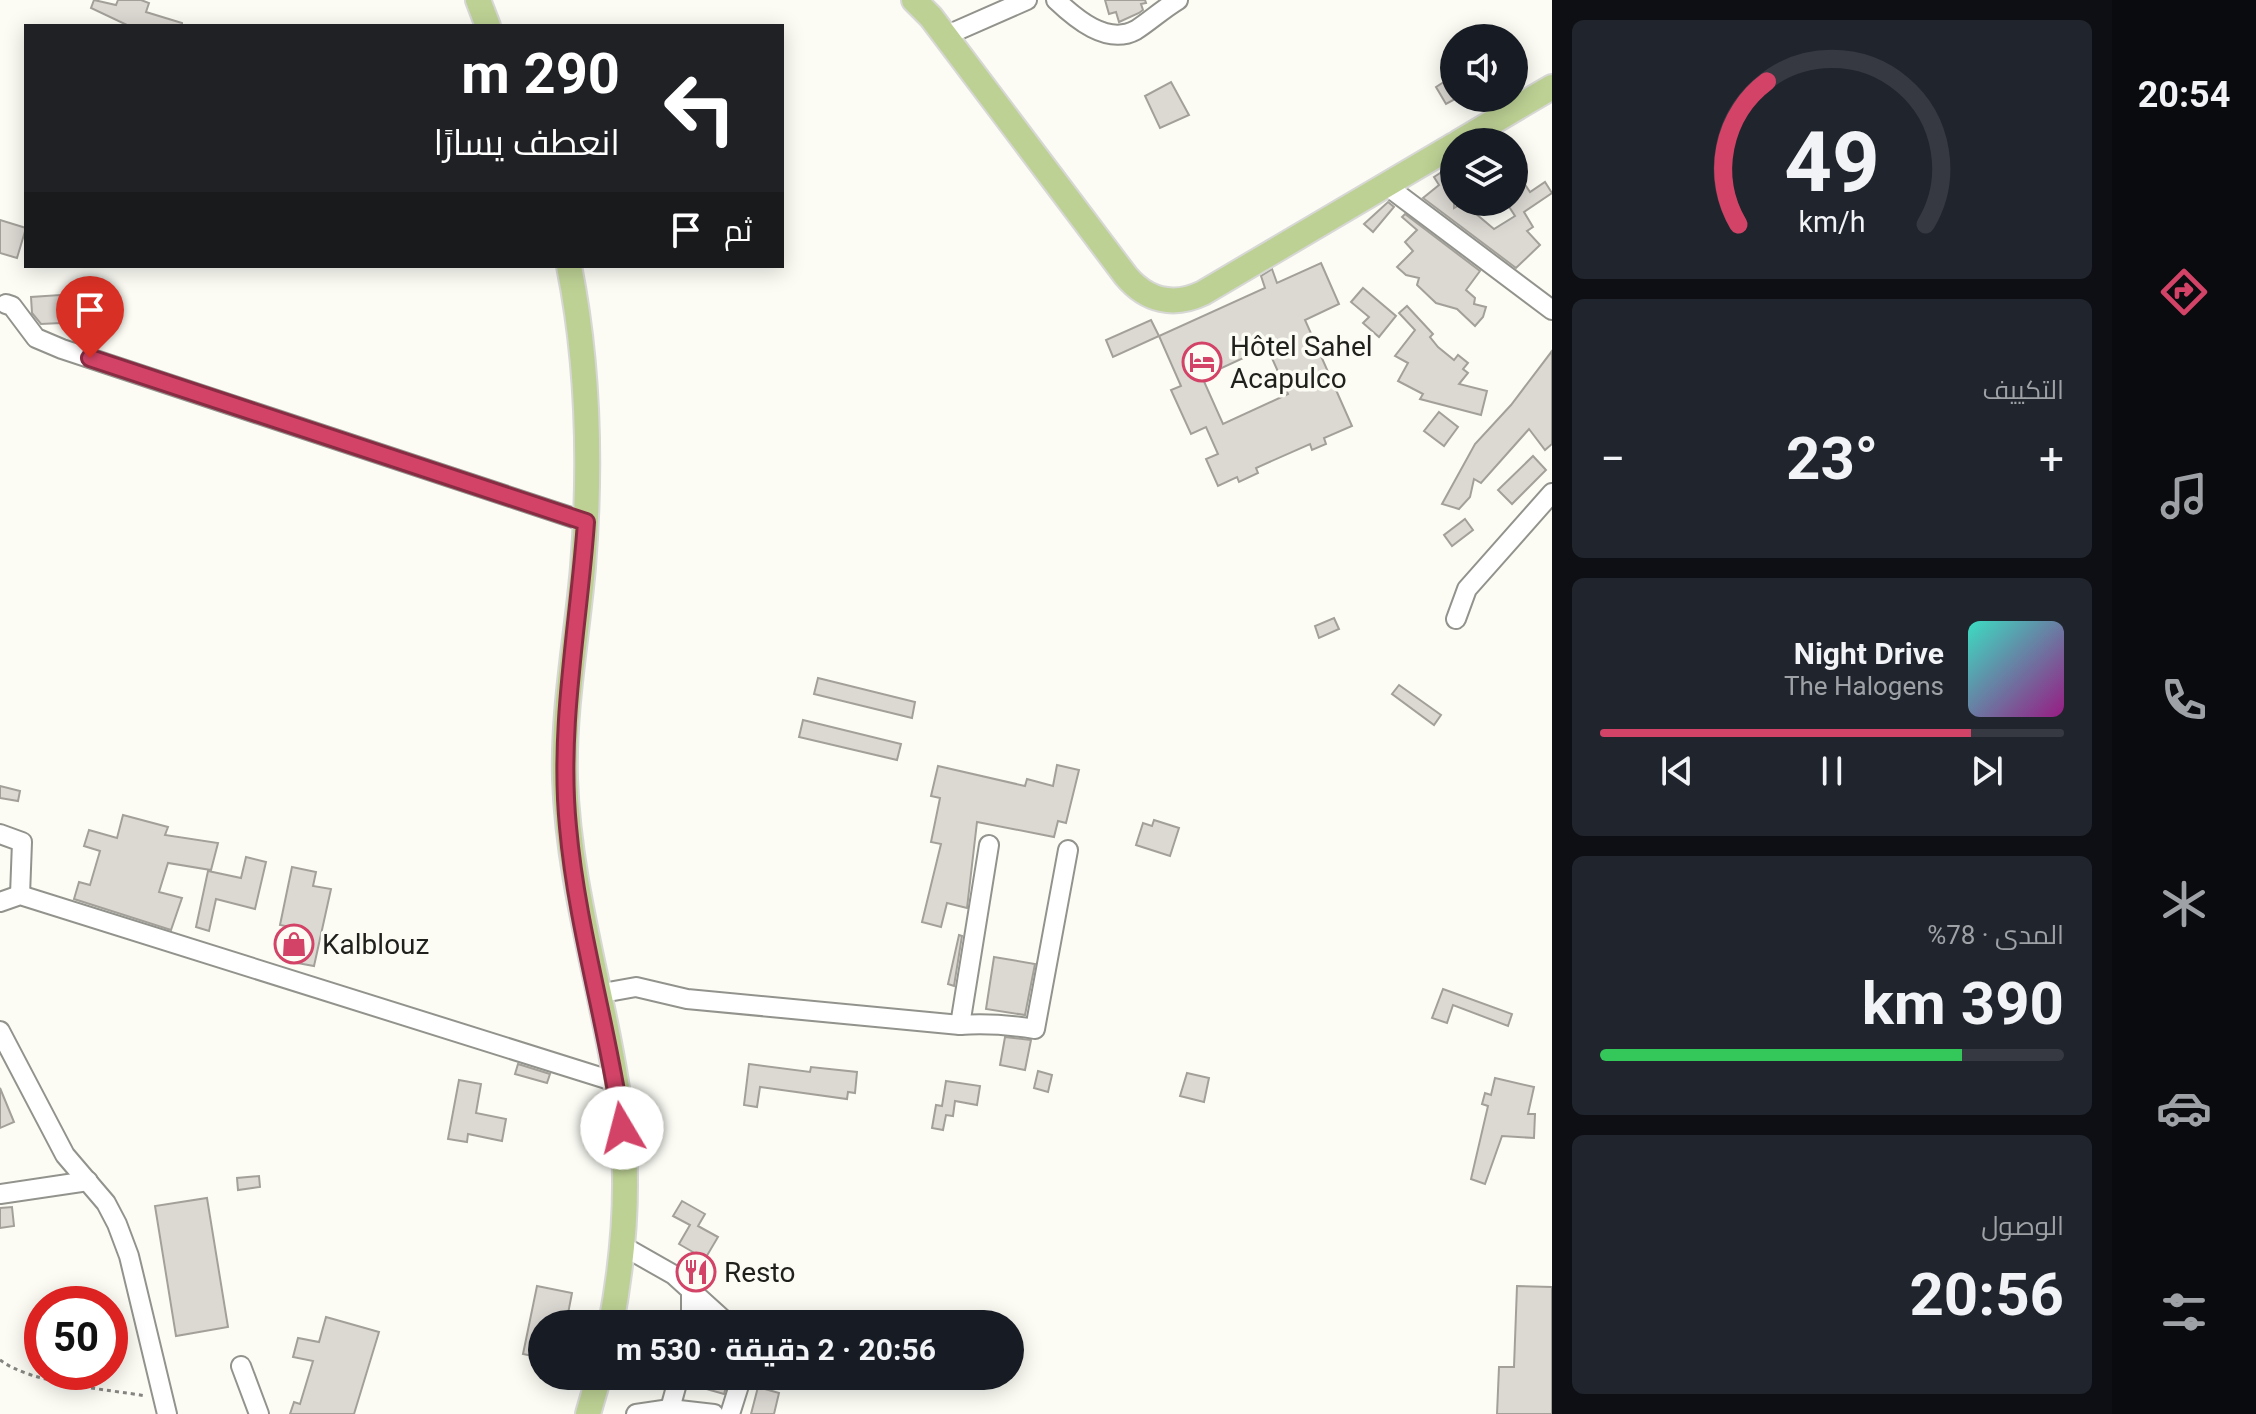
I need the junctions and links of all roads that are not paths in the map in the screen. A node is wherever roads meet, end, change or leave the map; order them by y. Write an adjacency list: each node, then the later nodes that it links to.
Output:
1 (914, 0): 5 (main road)
2 (1027, 0): 5 (street)
3 (1056, 0): 4 (street)
4 (1178, 0)
5 (945, 36): 9 (main road)
6 (1552, 87): 7 (main road)
7 (1483, 128)
8 (1440, 154): 9 (main road)
9 (1387, 186): 12 (street)
10 (569, 268): 14 (main road)
11 (6, 304): 14 (street)
12 (1552, 310)
13 (1552, 493): 15 (street)
14 (586, 522): 21 (main road)
15 (1456, 619)
16 (0, 834): 19 (street)
17 (989, 845): 22 (street)
18 (1068, 850): 22 (street)
19 (20, 895): 20 (street); 24 (street)
20 (0, 902)
21 (597, 994): 22 (street); 24 (main road)
22 (960, 1025)
23 (0, 1031): 25 (street)
24 (616, 1082): 27 (main road)
25 (88, 1181): 26 (street); 36 (street)
26 (0, 1194)
27 (623, 1246): 28 (street); 29 (main road)
28 (691, 1290): 30 (street); 31 (street)
29 (613, 1310)
30 (691, 1310)
31 (713, 1310)
32 (241, 1366): 38 (street)
33 (595, 1390): 39 (main road)
34 (675, 1390): 37 (street)
35 (738, 1390): 42 (street)
36 (164, 1406)
37 (670, 1409): 40 (street); 41 (street)
38 (259, 1414)
39 (588, 1414)
40 (636, 1414)
41 (714, 1414)
42 (730, 1414)

